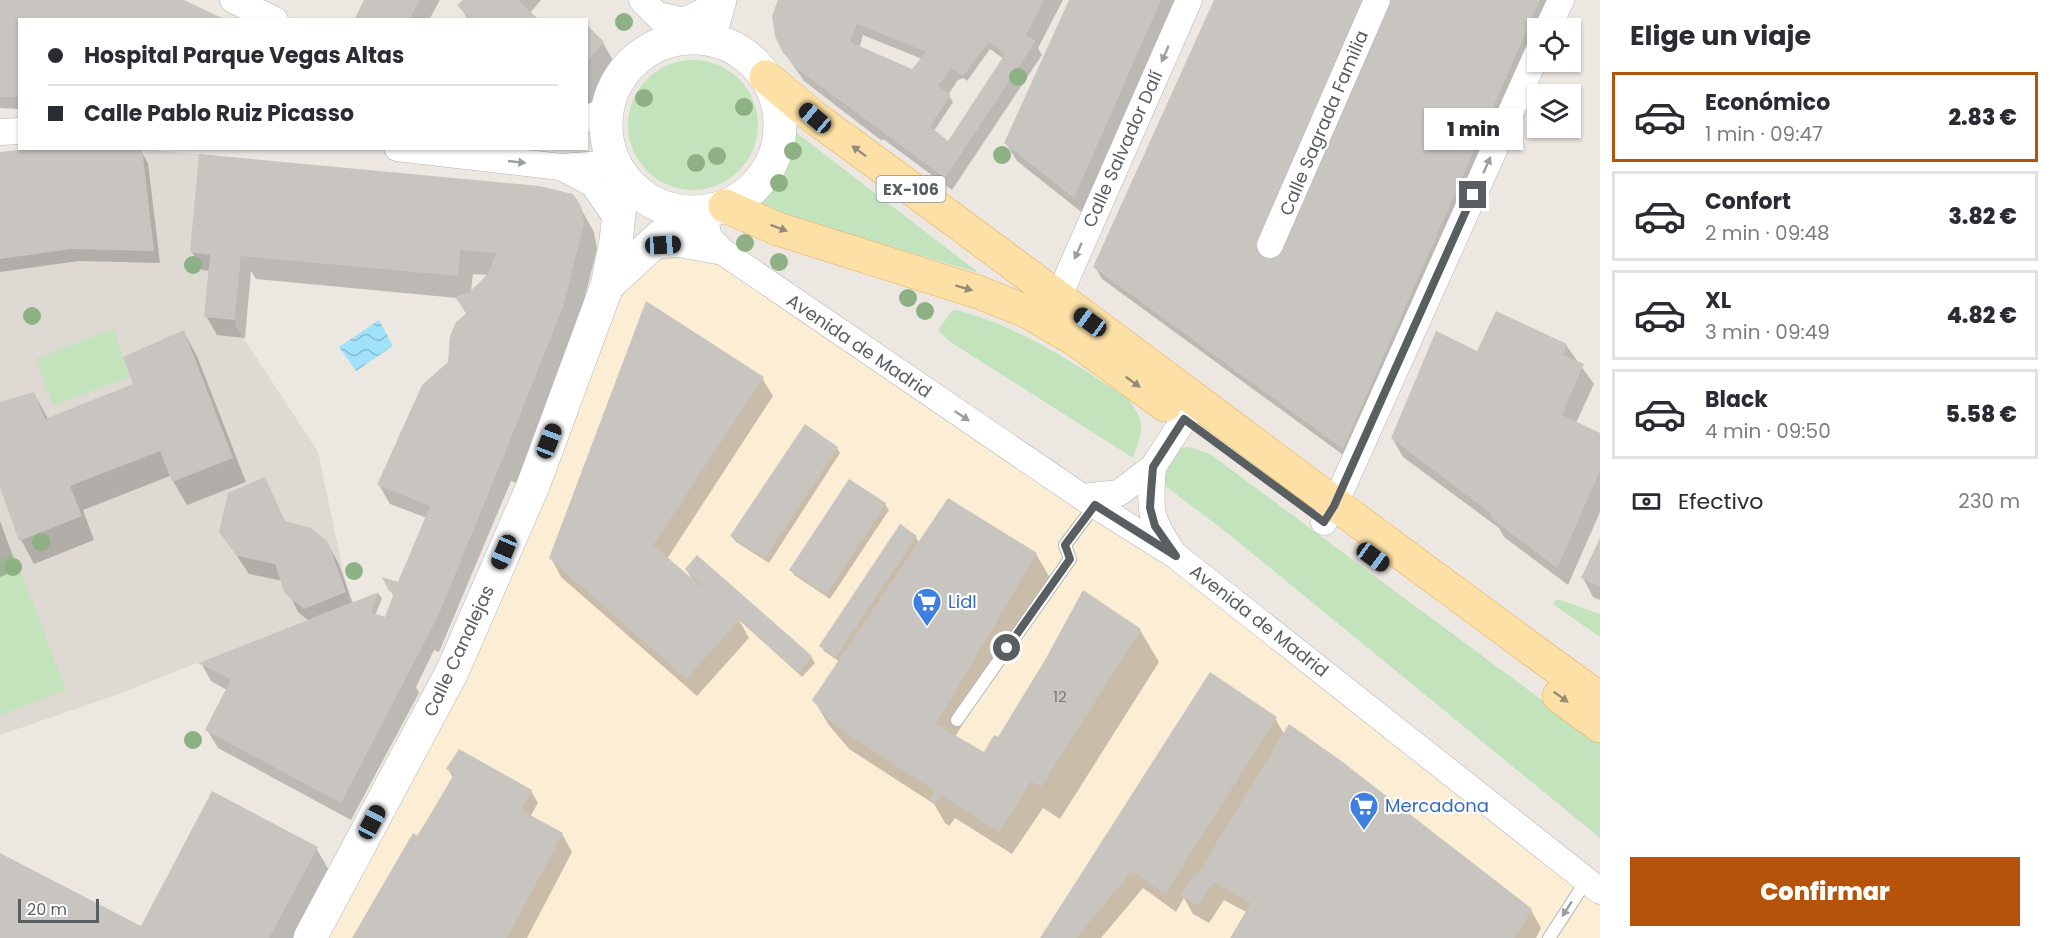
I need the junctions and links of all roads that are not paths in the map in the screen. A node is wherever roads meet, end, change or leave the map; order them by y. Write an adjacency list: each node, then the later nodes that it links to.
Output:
1 (233, 0): 6 (street)
2 (1189, 0): 24 (street, Calle Salvador Dalí, one-way to 24)
3 (1377, 0): 20 (street, Calle Sagrada Familia)
4 (1561, 0): 7 (street)
5 (719, 2): 8 (main road); 8 (street)
6 (271, 18)
7 (1553, 18)
8 (672, 23): 10 (main road); 11 (main road)
9 (1529, 72): 28 (street, one-way to 9)
10 (766, 77): 18 (main road); 24 (main road, EX-106, one-way to 10)
11 (597, 115): 17 (main road)
12 (18, 131): 13 (street)
13 (0, 132)
14 (428, 150): 15 (street)
15 (444, 151): 16 (street, one-way to 16)
16 (561, 167): 17 (street); 19 (street)
17 (619, 170): 18 (main road); 19 (main road, Calle Canalejas)
18 (709, 210): 21 (main road); 22 (street); 25 (main road, EX-106, one-way to 25)
19 (617, 219): 23 (main road, Calle Canalejas)
20 (1270, 245)
21 (648, 246): 22 (street); 23 (main road)
22 (723, 252): 27 (street, Avenida de Madrid, one-way to 27)
23 (607, 285): 34 (main road, Calle Canalejas)
24 (1058, 298): 25 (main road, EX-106)
25 (1190, 410): 26 (street); 28 (main road, EX-106)
26 (1153, 467): 27 (street); 29 (street)
27 (1089, 501): 29 (street, Avenida de Madrid); 31 (lane)
28 (1329, 514): 30 (main road, EX-106); 32 (main road, EX-106, one-way to 32)
29 (1176, 556): 33 (street, Avenida de Madrid)
30 (1600, 699)
31 (957, 720)
32 (1600, 726)
33 (1593, 886): 35 (lane, one-way to 35)
34 (310, 938)
35 (1549, 938)

